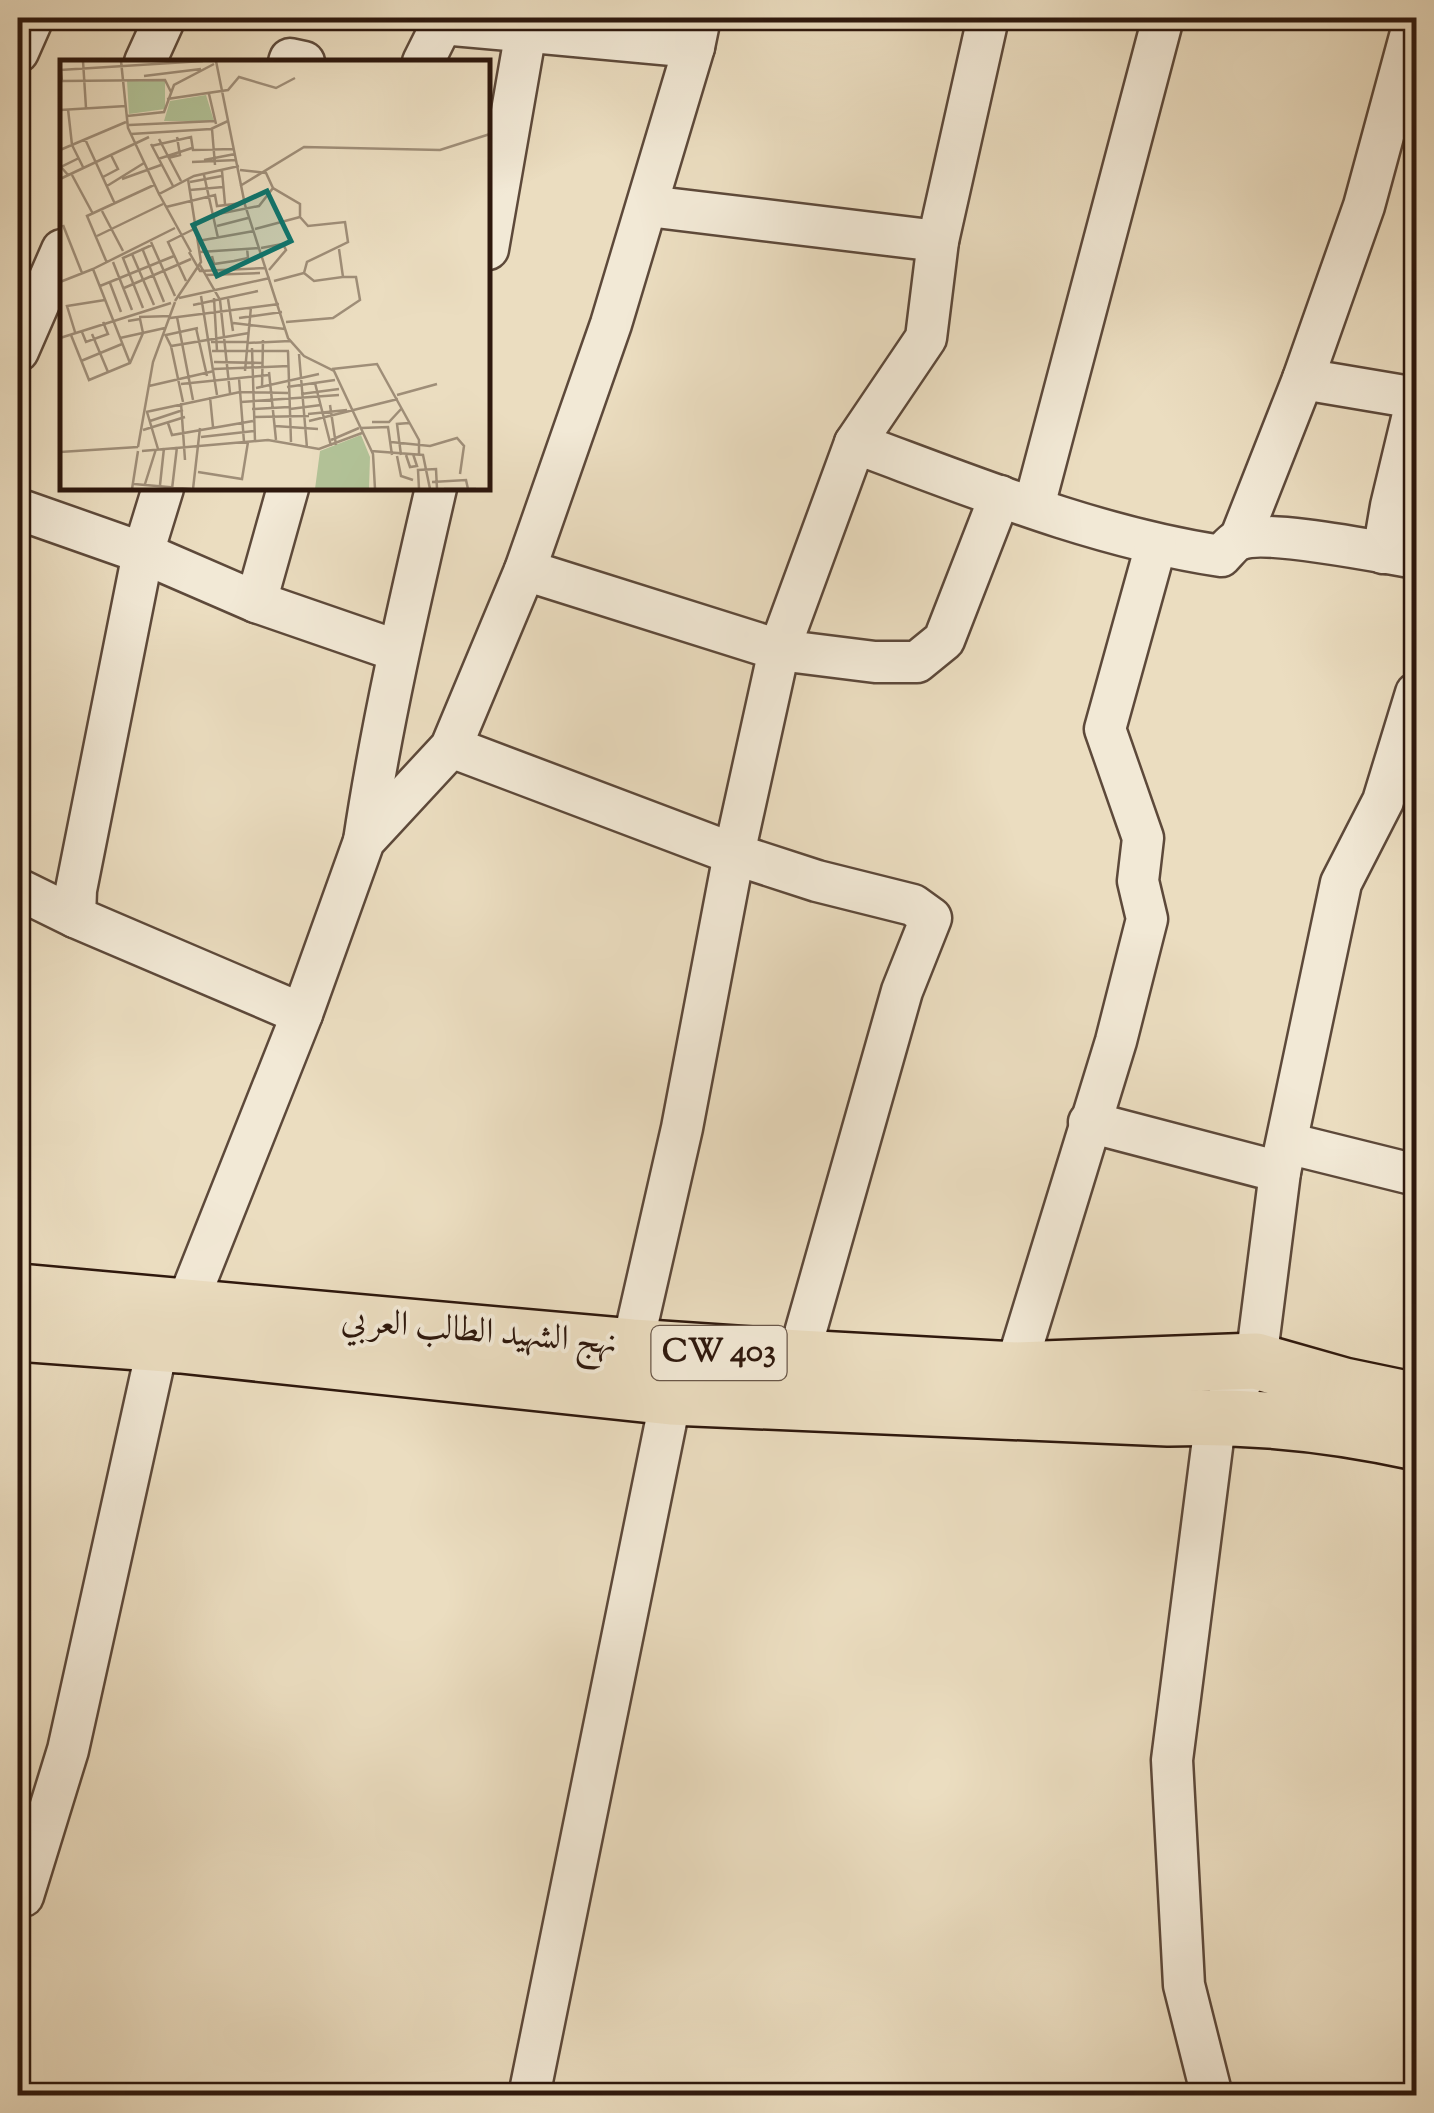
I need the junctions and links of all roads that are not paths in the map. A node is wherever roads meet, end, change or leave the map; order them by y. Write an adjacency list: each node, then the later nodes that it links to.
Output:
1 (34, 18): 9 (street)
2 (165, 18): 10 (street)
3 (988, 18): 15 (street)
4 (1163, 18): 24 (street)
5 (1415, 18): 18 (street)
6 (443, 21): 7 (street); 11 (street)
7 (526, 30): 8 (street); 12 (street)
8 (697, 32): 13 (street)
9 (18, 52)
10 (146, 60)
11 (423, 60)
12 (500, 104): 14 (street)
13 (648, 206): 15 (street); 30 (street)
14 (490, 225)
15 (938, 241): 20 (street)
16 (60, 255): 17 (street)
17 (18, 351)
18 (1303, 379): 19 (street); 26 (street)
19 (1416, 400): 29 (street)
20 (855, 443): 24 (street); 32 (street)
21 (161, 490): 28 (street)
22 (287, 490): 31 (street)
23 (436, 490): 33 (street)
24 (1017, 501): 27 (street); 32 (street)
25 (18, 510): 28 (street)
26 (1240, 539): 27 (street); 29 (street)
27 (1156, 544): 42 (street)
28 (143, 553): 31 (street); 40 (street)
29 (1400, 555)
30 (525, 570): 32 (street); 35 (street)
31 (256, 602): 33 (street)
32 (779, 650): 38 (street)
33 (398, 651): 37 (street)
34 (1416, 692): 36 (street)
35 (451, 748): 37 (street); 38 (street)
36 (1400, 806): 43 (street)
37 (364, 841): 41 (street)
38 (734, 854): 48 (street); 49 (street)
39 (18, 889): 40 (street)
40 (75, 918): 41 (street)
41 (302, 1014): 46 (street)
42 (1089, 1122): 43 (street); 51 (street)
43 (1284, 1158): 44 (street); 50 (street)
44 (1416, 1175)
45 (18, 1292): 46 (main road, نهج الشهيد الطالب العربي / CW 403)
46 (172, 1325): 47 (main road, نهج الشهيد الطالب العربي / CW 403); 48 (main road, نهج الشهيد الطالب العربي / CW 403); 52 (main road, نهج الشهيد الطالب العربي / CW 403); 56 (street)
47 (18, 1333)
48 (632, 1347): 49 (main road, نهج الشهيد الطالب العربي / CW 403)
49 (798, 1358): 51 (main road, نهج الشهيد الطالب العربي / CW 403)
50 (1256, 1361): 51 (main road, نهج الشهيد الطالب العربي / CW 403); 53 (main road, نهج الشهيد الطالب العربي / CW 403); 54 (street)
51 (1016, 1370)
52 (671, 1397): 54 (main road, نهج الشهيد الطالب العربي / CW 403); 57 (street)
53 (1416, 1401)
54 (1216, 1416): 55 (main road, نهج الشهيد الطالب العربي / CW 403); 58 (street)
55 (1416, 1442)
56 (18, 1897)
57 (530, 2096)
58 (1212, 2096)

